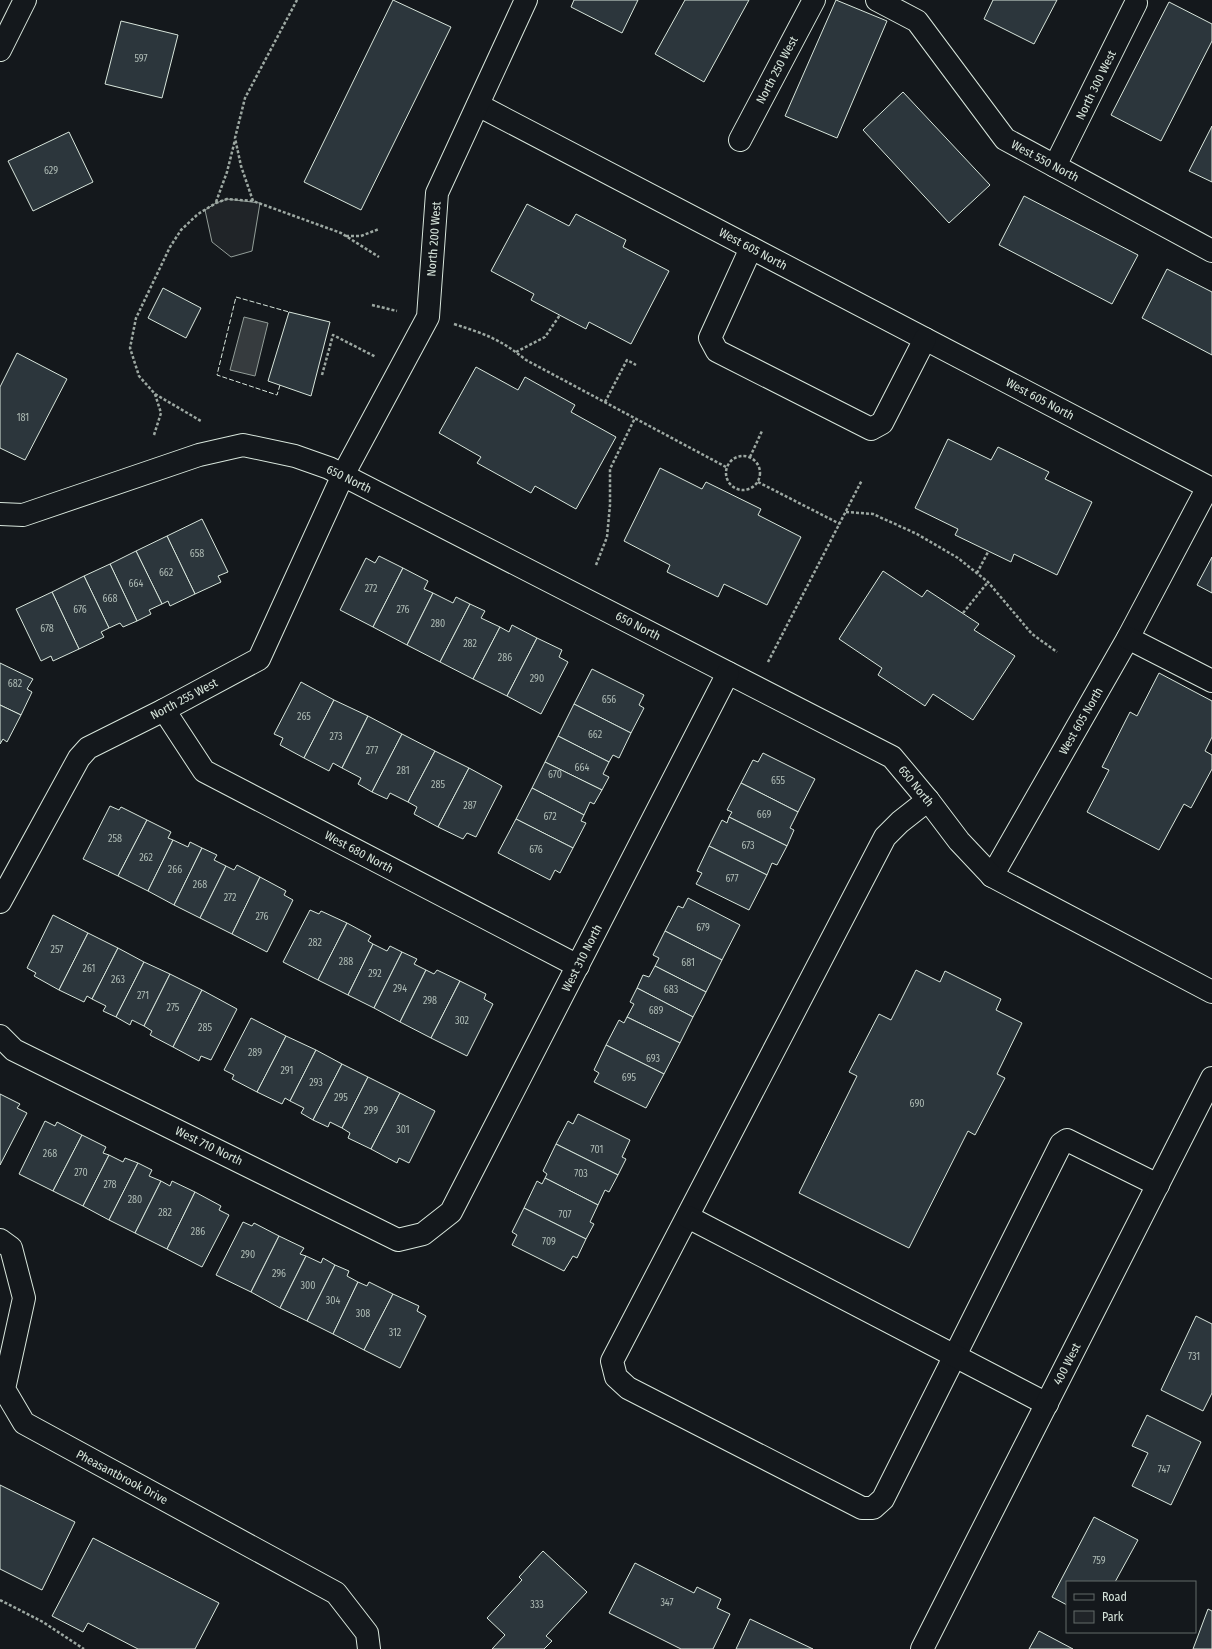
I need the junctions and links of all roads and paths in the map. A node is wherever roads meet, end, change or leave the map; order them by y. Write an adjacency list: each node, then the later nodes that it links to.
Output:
1 (25, 0): 7 (street)
2 (297, 0): 9 (path)
3 (526, 0): 8 (street, North 200 West)
4 (814, 0): 10 (street, North 250 West)
5 (876, 0): 11 (street, West 550 North)
6 (1136, 3): 11 (street, North 300 West)
7 (0, 50)
8 (478, 105): 16 (street, West 605 North); 36 (street, North 200 West)
9 (235, 138): 12 (path); 13 (path)
10 (740, 140)
11 (1055, 166): 17 (street, West 550 North)
12 (253, 201): 13 (path); 15 (path)
13 (216, 203): 28 (path)
14 (379, 229): 15 (path)
15 (346, 236): 18 (path)
16 (751, 248): 23 (street, West 605 North); 23 (street)
17 (1212, 251)
18 (379, 257)
19 (372, 305): 20 (path)
20 (397, 311)
21 (560, 315): 25 (path)
22 (452, 323): 25 (path)
23 (925, 339): 47 (street, West 605 North)
24 (351, 345): 27 (path)
25 (516, 352): 29 (path)
26 (636, 365): 29 (path)
27 (322, 374)
28 (155, 394): 31 (path); 33 (path)
29 (605, 402): 30 (path)
30 (635, 418): 35 (path); 43 (path)
31 (201, 421)
32 (762, 431): 34 (path)
33 (154, 435)
34 (750, 456): 35 (path); 38 (path)
35 (726, 467): 38 (path)
36 (343, 475): 40 (street, 650 North); 50 (street, 650 North); 52 (street, North 255 West)
37 (862, 480): 39 (path)
38 (758, 482): 41 (path)
39 (846, 512): 41 (path); 44 (path)
40 (0, 514)
41 (840, 524): 49 (path)
42 (988, 552): 44 (path)
43 (596, 565)
44 (977, 573): 45 (path)
45 (988, 582): 46 (path); 48 (path)
46 (963, 613)
47 (1128, 638): 51 (street); 54 (street, West 605 North)
48 (1057, 652)
49 (768, 662)
50 (728, 672): 53 (street, 650 North); 56 (street, West 310 North)
51 (1212, 680)
52 (164, 710): 55 (street, North 255 West); 56 (street, West 680 North)
53 (928, 800): 54 (street, 650 North); 61 (street)
54 (992, 876): 57 (street, 650 North)
55 (0, 902)
56 (578, 966): 62 (street, West 310 North)
57 (1212, 992)
58 (0, 1036): 62 (street, West 710 North)
59 (1212, 1078): 60 (street, 400 West)
60 (1158, 1185): 64 (street); 65 (street, 400 West)
61 (688, 1217): 64 (street); 64 (street)
62 (423, 1234)
63 (0, 1240): 68 (street, Pheasantbrook Drive)
64 (955, 1356): 65 (street)
65 (1047, 1404): 69 (street, 400 West)
66 (0, 1600): 67 (path)
67 (84, 1649)
68 (369, 1649)
69 (922, 1649)

